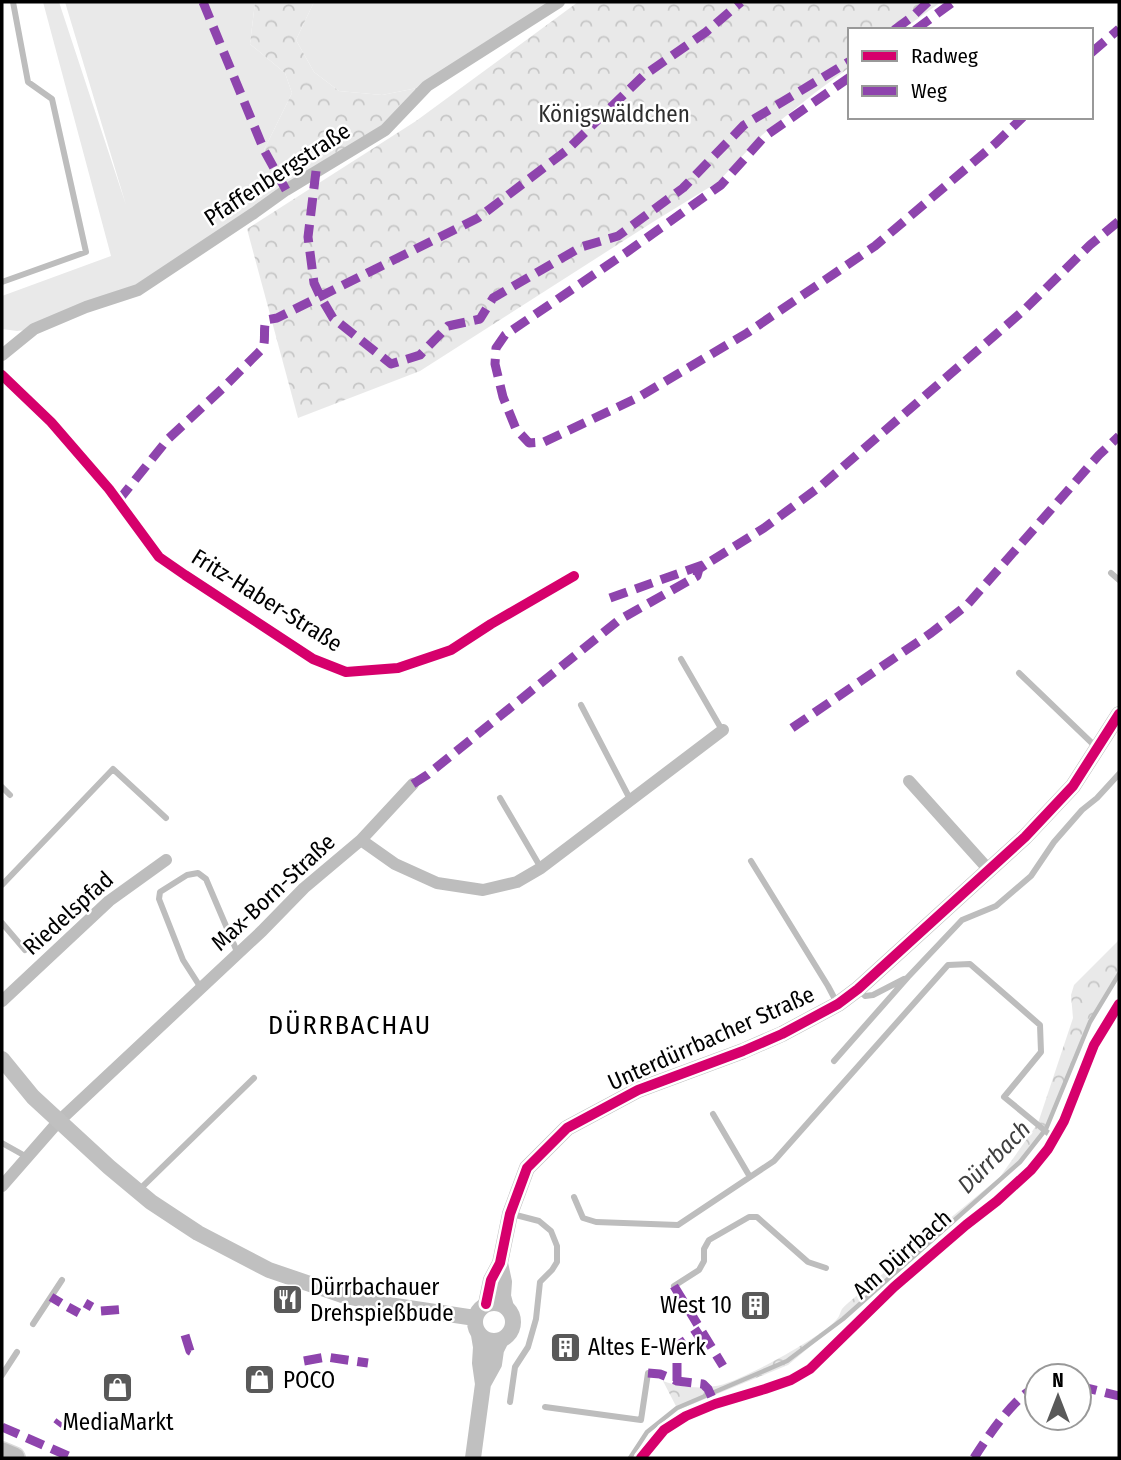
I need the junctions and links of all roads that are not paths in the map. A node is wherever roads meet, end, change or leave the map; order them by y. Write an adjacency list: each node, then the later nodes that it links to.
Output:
1 (13, 2): 3 (lane)
2 (559, 2): 4 (street, Pfaffenbergstraße)
3 (2, 282)
4 (2, 355)
5 (2, 375): 7 (street, Fritz-Haber-Straße)
6 (1111, 573): 8 (lane)
7 (574, 576)
8 (1119, 580)
9 (681, 659): 13 (lane)
10 (1018, 673): 14 (lane)
11 (580, 705): 21 (lane)
12 (1119, 714): 14 (street, Unterdürrbacher Straße)
13 (723, 730): 21 (street, Max-Born-Straße)
14 (1097, 749): 27 (street, Unterdürrbacher Straße)
15 (1119, 774): 32 (lane)
16 (909, 781): 27 (street)
17 (414, 784): 23 (street)
18 (2, 787): 19 (lane)
19 (10, 795)
20 (500, 798): 26 (lane)
21 (631, 800): 26 (street, Max-Born-Straße)
22 (166, 818): 28 (lane)
23 (361, 840): 26 (street, Max-Born-Straße); 31 (street, Max-Born-Straße)
24 (166, 860): 35 (street, Riedelspfad)
25 (751, 861): 36 (lane)
26 (541, 869)
27 (989, 870): 34 (street, Unterdürrbacher Straße)
28 (2, 885)
29 (2, 923): 30 (lane)
30 (24, 950)
31 (238, 954): 33 (street, Max-Born-Straße); 33 (lane)
32 (908, 977): 34 (lane); 39 (lane)
33 (201, 988): 42 (street, Max-Born-Straße)
34 (858, 989): 36 (street, Unterdürrbacher Straße)
35 (2, 1001)
36 (838, 1004): 50 (street, Unterdürrbacher Straße)
37 (1119, 1004): 43 (street, Am Dürrbach)
38 (2, 1059): 42 (street)
39 (834, 1061)
40 (254, 1079): 48 (lane)
41 (713, 1114): 46 (lane)
42 (58, 1122): 45 (street, Max-Born-Straße); 48 (street)
43 (1054, 1138): 46 (lane); 70 (street, Am Dürrbach)
44 (2, 1143): 45 (lane)
45 (27, 1157): 47 (street, Max-Born-Straße)
46 (750, 1177): 49 (lane)
47 (2, 1186)
48 (138, 1191): 57 (street)
49 (574, 1197)
50 (510, 1213): 51 (street, Unterdürrbacher Straße); 65 (lane)
51 (499, 1263): 55 (street, Unterdürrbacher Straße); 56 (street, Unterdürrbacher Straße)
52 (826, 1268): 54 (lane)
53 (62, 1280): 58 (lane)
54 (674, 1286)
55 (486, 1304): 56 (street); 57 (street)
56 (506, 1307): 60 (street)
57 (475, 1318): 59 (street)
58 (33, 1324)
59 (479, 1335): 60 (street); 64 (street)
60 (500, 1340): 64 (street)
61 (17, 1352): 63 (lane)
62 (648, 1374): 66 (lane)
63 (2, 1375)
64 (483, 1384): 68 (street)
65 (510, 1402)
66 (545, 1407)
67 (2, 1452): 69 (highway)
68 (474, 1457)
69 (14, 1458)
70 (641, 1458)

